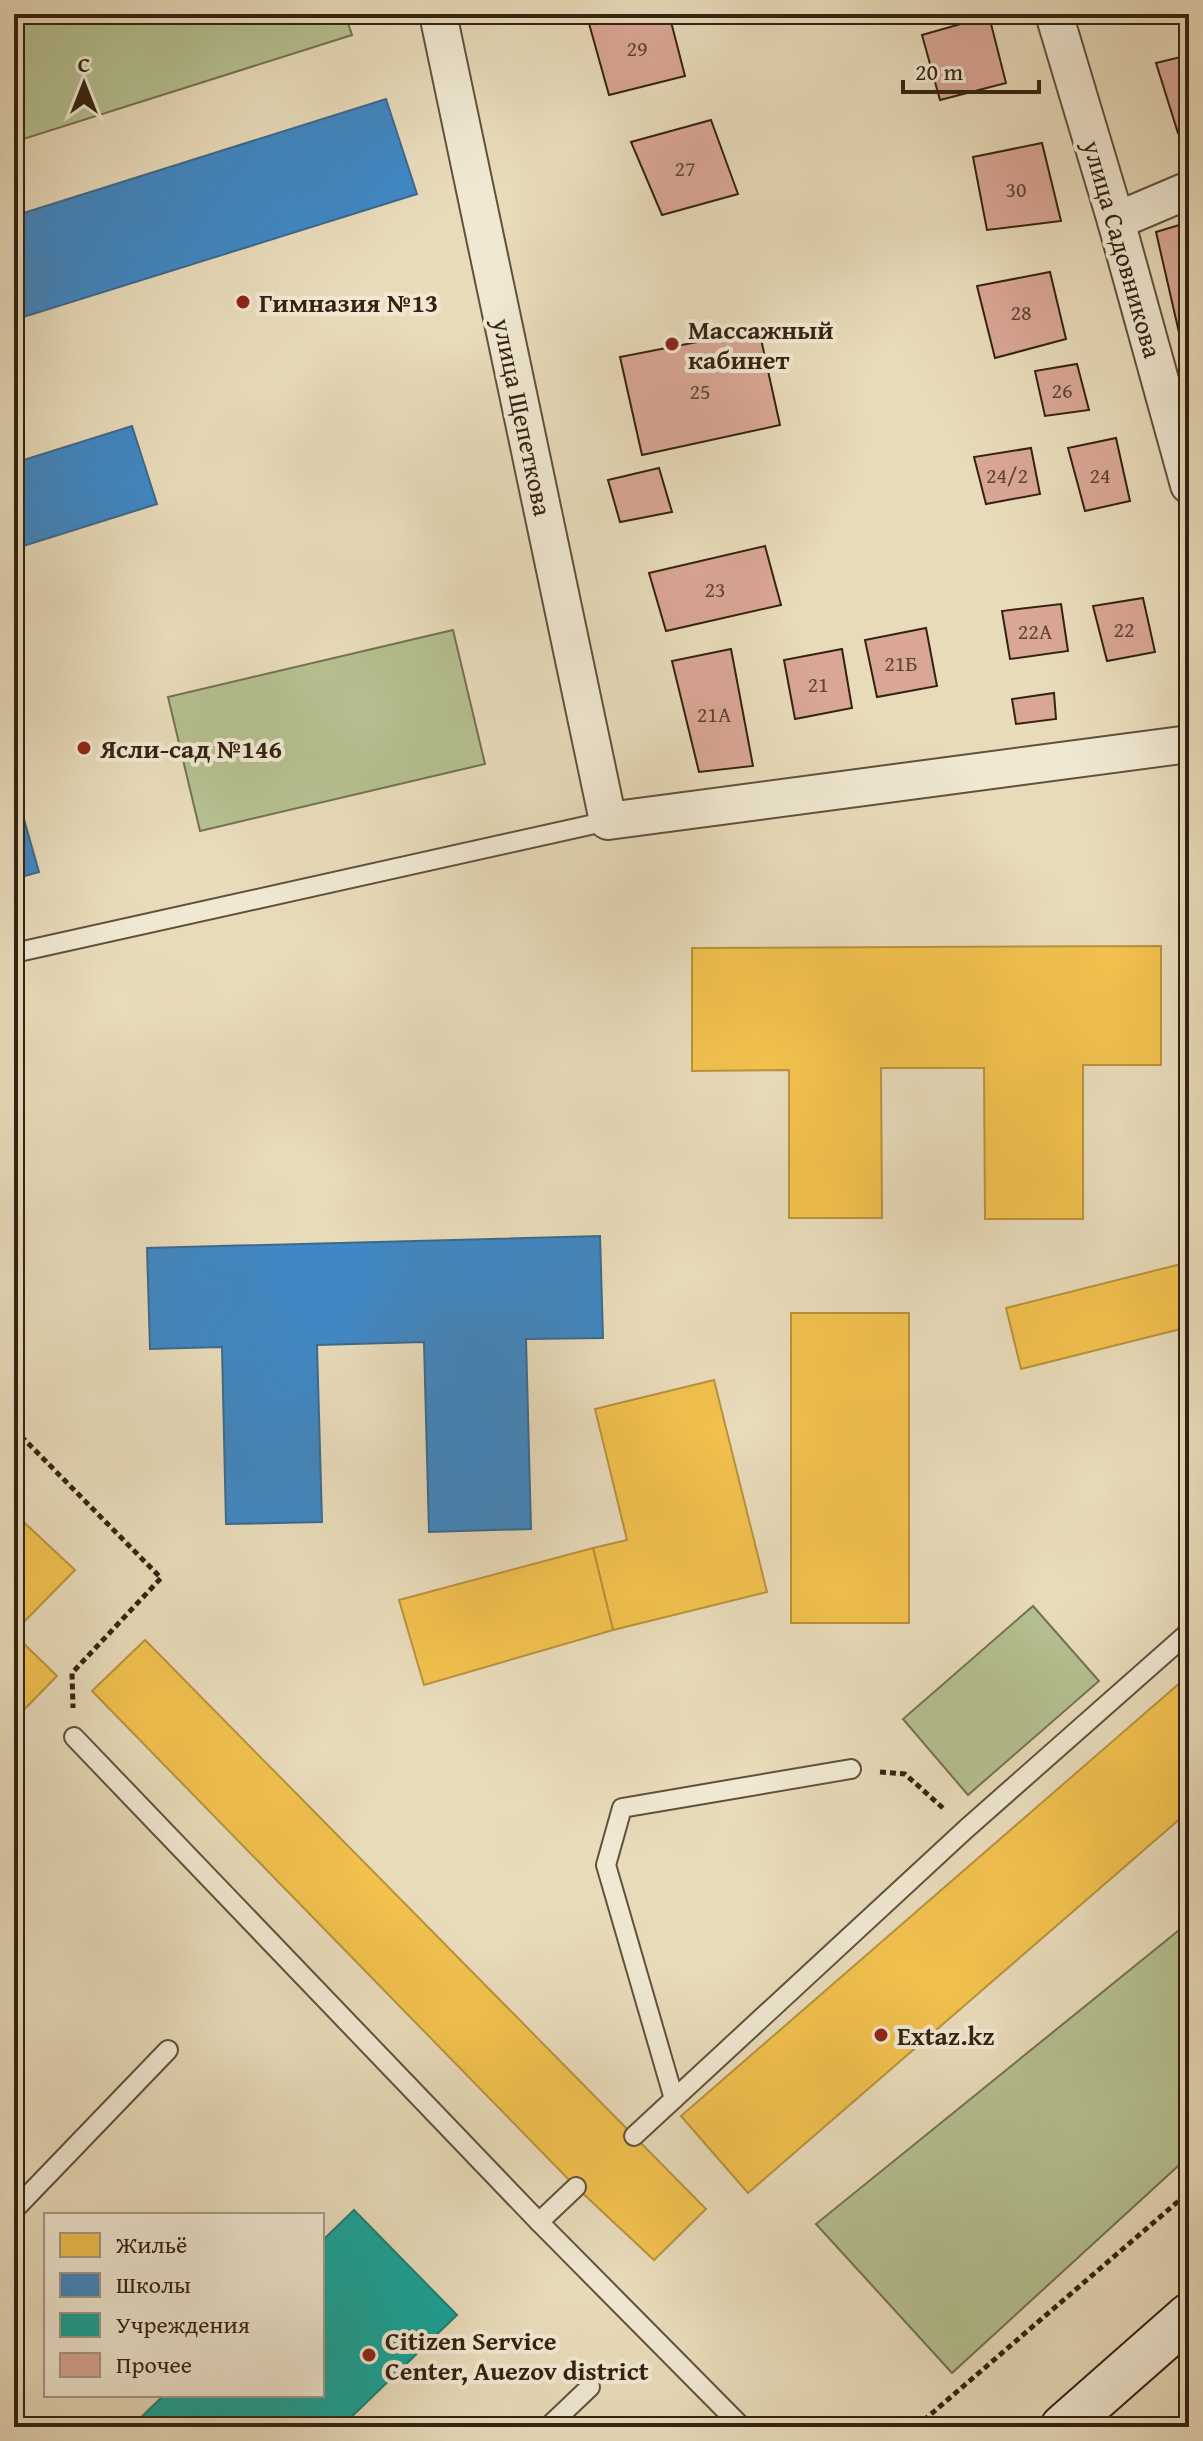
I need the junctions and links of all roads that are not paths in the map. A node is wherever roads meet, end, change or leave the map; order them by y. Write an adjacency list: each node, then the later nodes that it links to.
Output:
1 (438, 14): 7 (street, улица Щепеткова)
2 (1054, 14): 4 (street, улица Садовникова)
3 (1189, 190): 4 (street)
4 (1116, 221): 5 (street, улица Садовникова)
5 (1189, 485)
6 (1189, 744): 7 (street)
7 (608, 821): 8 (lane)
8 (14, 953)
9 (1189, 1632): 13 (lane)
10 (74, 1737): 17 (lane)
11 (851, 1769): 13 (lane)
12 (168, 2050): 16 (lane)
13 (674, 2099): 14 (lane)
14 (634, 2136)
15 (576, 2187): 17 (lane)
16 (14, 2210)
17 (539, 2222): 21 (lane)
18 (1189, 2316): 22 (main road)
19 (590, 2387): 20 (lane)
20 (548, 2427)
21 (742, 2427)
22 (1063, 2427)

